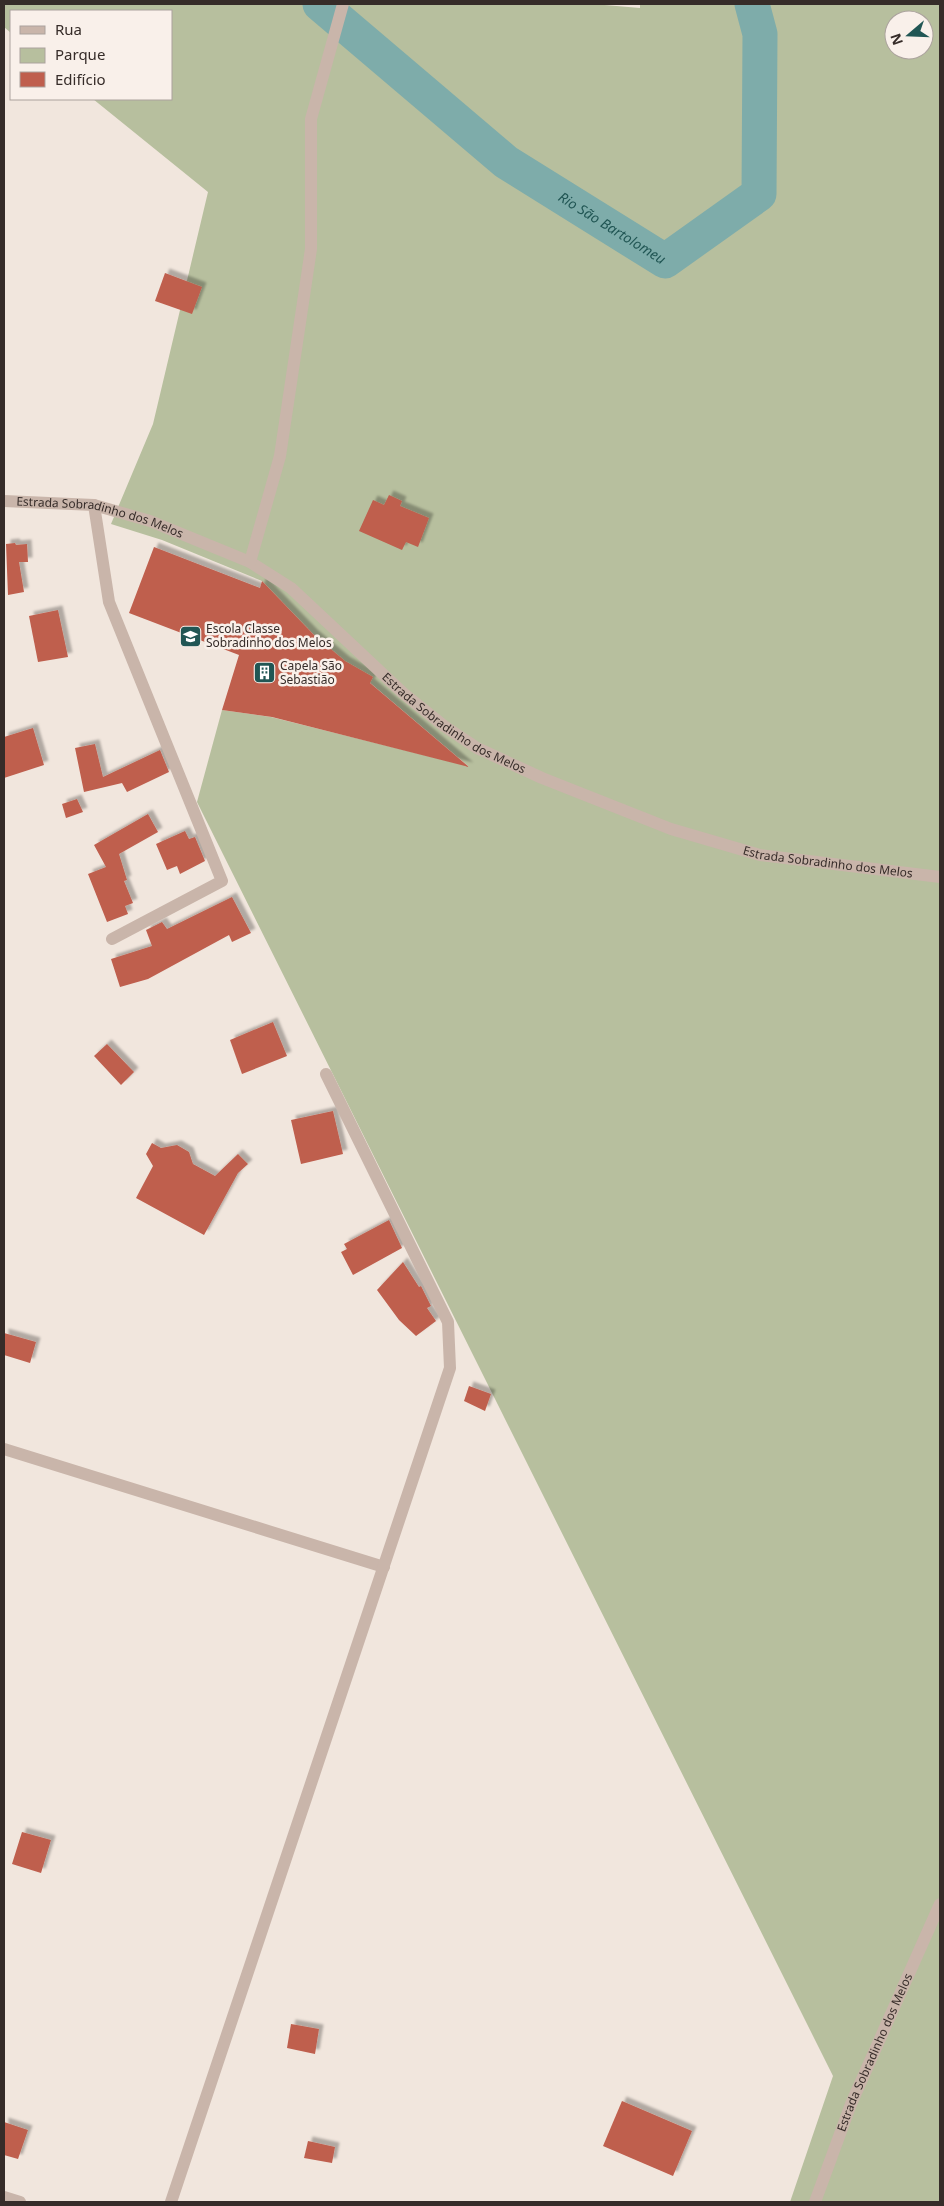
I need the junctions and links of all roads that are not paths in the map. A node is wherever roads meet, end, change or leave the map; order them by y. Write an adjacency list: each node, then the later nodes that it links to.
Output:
1 (343, 4): 4 (street)
2 (4, 501): 3 (street, Estrada Sobradinho dos Melos)
3 (94, 505): 4 (street, Estrada Sobradinho dos Melos); 6 (street)
4 (250, 562): 5 (street, Estrada Sobradinho dos Melos)
5 (940, 877)
6 (112, 939)
7 (326, 1074): 9 (street)
8 (4, 1449): 9 (street)
9 (384, 1567): 13 (street)
10 (940, 1904): 14 (street, Estrada Sobradinho dos Melos)
11 (4, 2197): 12 (street)
12 (20, 2202)
13 (171, 2202)
14 (815, 2202)

